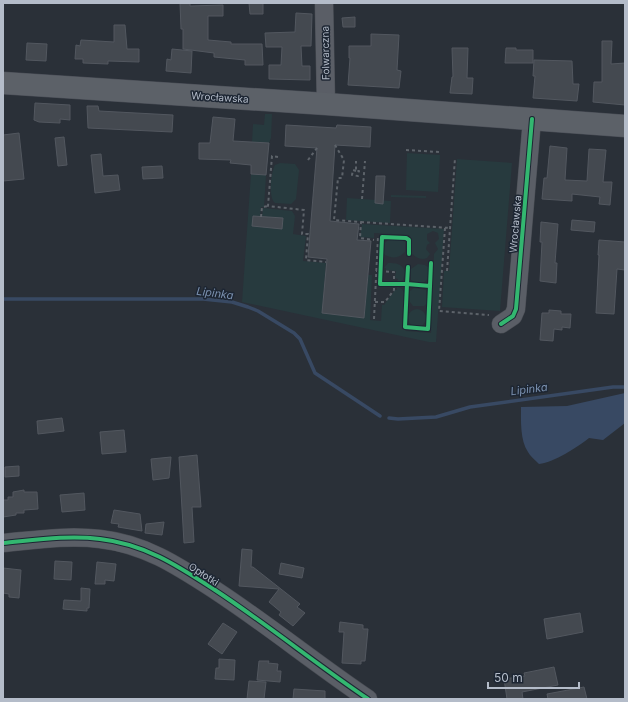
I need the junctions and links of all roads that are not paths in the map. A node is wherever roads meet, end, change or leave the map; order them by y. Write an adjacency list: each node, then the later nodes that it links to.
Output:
1 (324, 3): 3 (street, Folwarczna)
2 (3, 83): 3 (main road, Wrocławska)
3 (326, 104): 4 (main road, Wrocławska)
4 (532, 119): 5 (main road, Wrocławska); 6 (street, Wrocławska)
5 (625, 126)
6 (495, 319)
7 (3, 543): 8 (street, Opłotki)
8 (368, 699)

